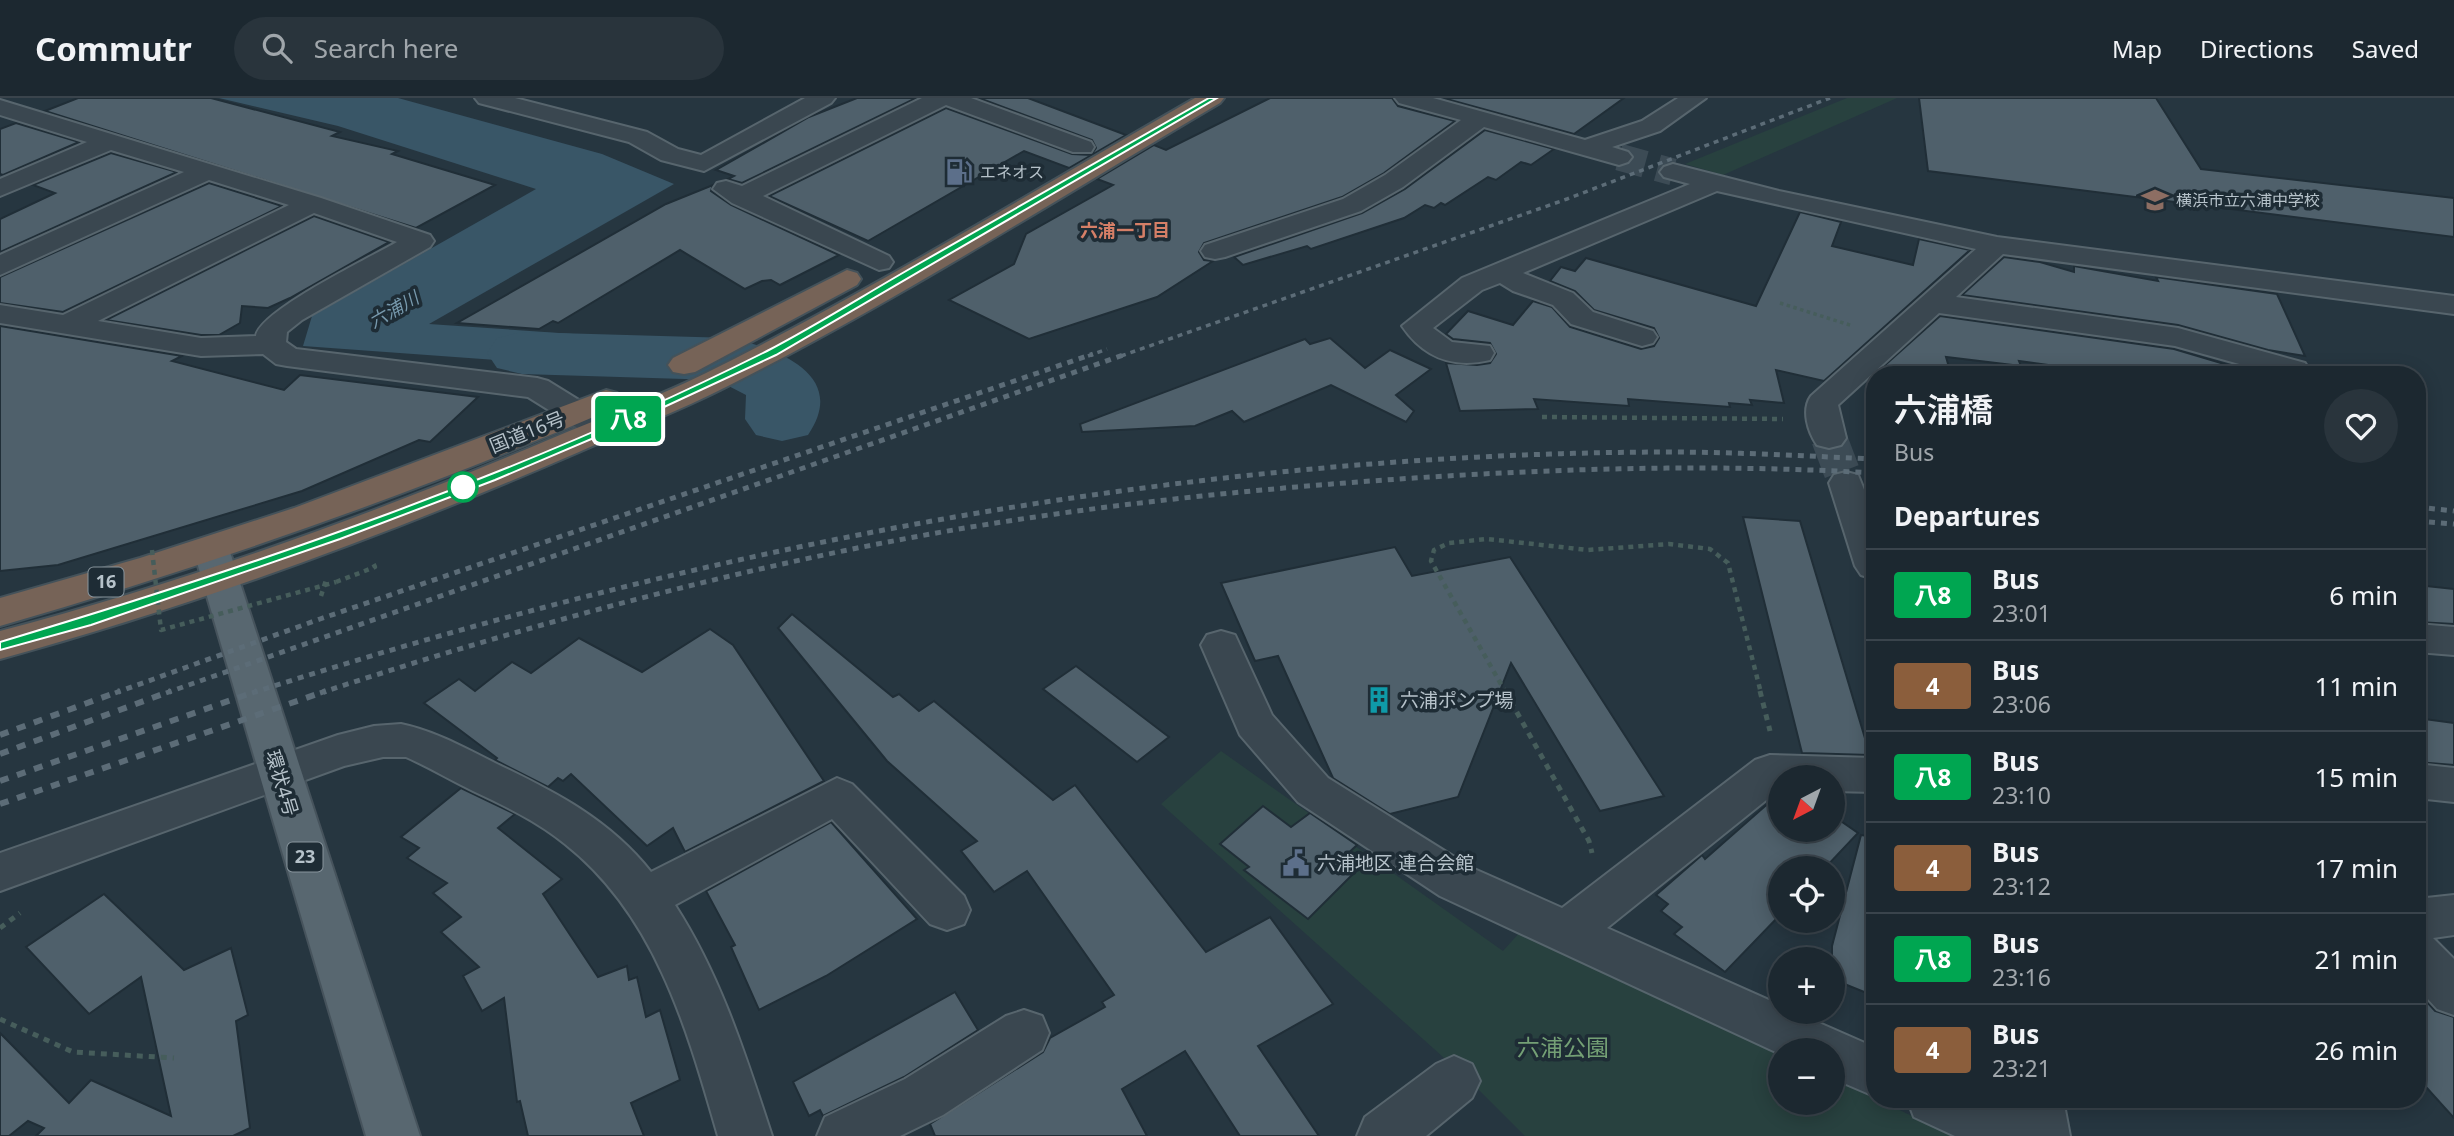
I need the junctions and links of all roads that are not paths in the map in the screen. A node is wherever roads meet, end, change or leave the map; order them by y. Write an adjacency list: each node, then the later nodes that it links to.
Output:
1 (487, 98): 11 (street)
2 (586, 98): 11 (street)
3 (823, 98): 17 (street)
4 (941, 98): 22 (street)
5 (949, 98): 14 (street)
6 (1169, 98): 14 (highway, 国道16号 / 16)
7 (1212, 98): 37 (highway, 国道16号 / 16)
8 (1693, 98): 15 (street)
9 (1412, 99): 12 (street)
10 (6, 114): 13 (street)
11 (551, 115): 17 (street)
12 (1480, 118): 15 (street); 25 (street)
13 (106, 143): 19 (street); 21 (street)
14 (1082, 147): 26 (highway, 国道16号 / 16)
15 (1588, 147): 16 (street)
16 (1619, 157)
17 (704, 163): 22 (street)
18 (1673, 172): 20 (street)
19 (204, 173): 23 (street); 27 (street)
20 (1715, 183): 24 (street); 28 (street)
21 (0, 188)
22 (741, 197): 26 (street)
23 (312, 204): 32 (street); 34 (street)
24 (1997, 245): 29 (street); 30 (street)
25 (1215, 251)
26 (879, 262): 37 (highway, 国道16号 / 16)
27 (0, 266)
28 (1502, 272): 33 (street); 35 (street)
29 (1933, 303): 36 (street); 38 (street)
30 (2454, 305)
31 (0, 314): 32 (street)
32 (67, 325): 34 (street)
33 (1642, 337)
34 (270, 345): 37 (street)
35 (1479, 353)
36 (2280, 366)
37 (590, 421): 41 (highway, 国道16号 / 16)
38 (1826, 429)
39 (1846, 483): 40 (street)
40 (1866, 542)
41 (215, 563): 42 (highway, 国道16号 / 16); 45 (highway, 国道16号 / 16); 47 (main road, 環状4号 / 23)
42 (0, 612)
43 (2426, 639): 44 (street)
44 (2454, 641)
45 (0, 645)
46 (1221, 645): 56 (street)
47 (278, 771): 51 (street); 52 (street); 66 (main road, 環状4号 / 23)
48 (1866, 775): 56 (street)
49 (2426, 782): 50 (street)
50 (2454, 785)
51 (0, 872)
52 (647, 897): 53 (street); 67 (street)
53 (947, 911)
54 (2454, 915): 55 (street)
55 (2426, 918)
56 (1566, 932): 60 (street)
57 (2426, 963): 58 (street)
58 (2454, 993)
59 (1024, 1032): 68 (street)
60 (1799, 1038)
61 (1845, 1059): 62 (street)
62 (1866, 1068)
63 (1454, 1081): 69 (street)
64 (1953, 1108): 70 (street)
65 (2038, 1108): 71 (street)
66 (394, 1136)
67 (745, 1136)
68 (844, 1136)
69 (1384, 1136)
70 (2014, 1136)
71 (2043, 1136)

